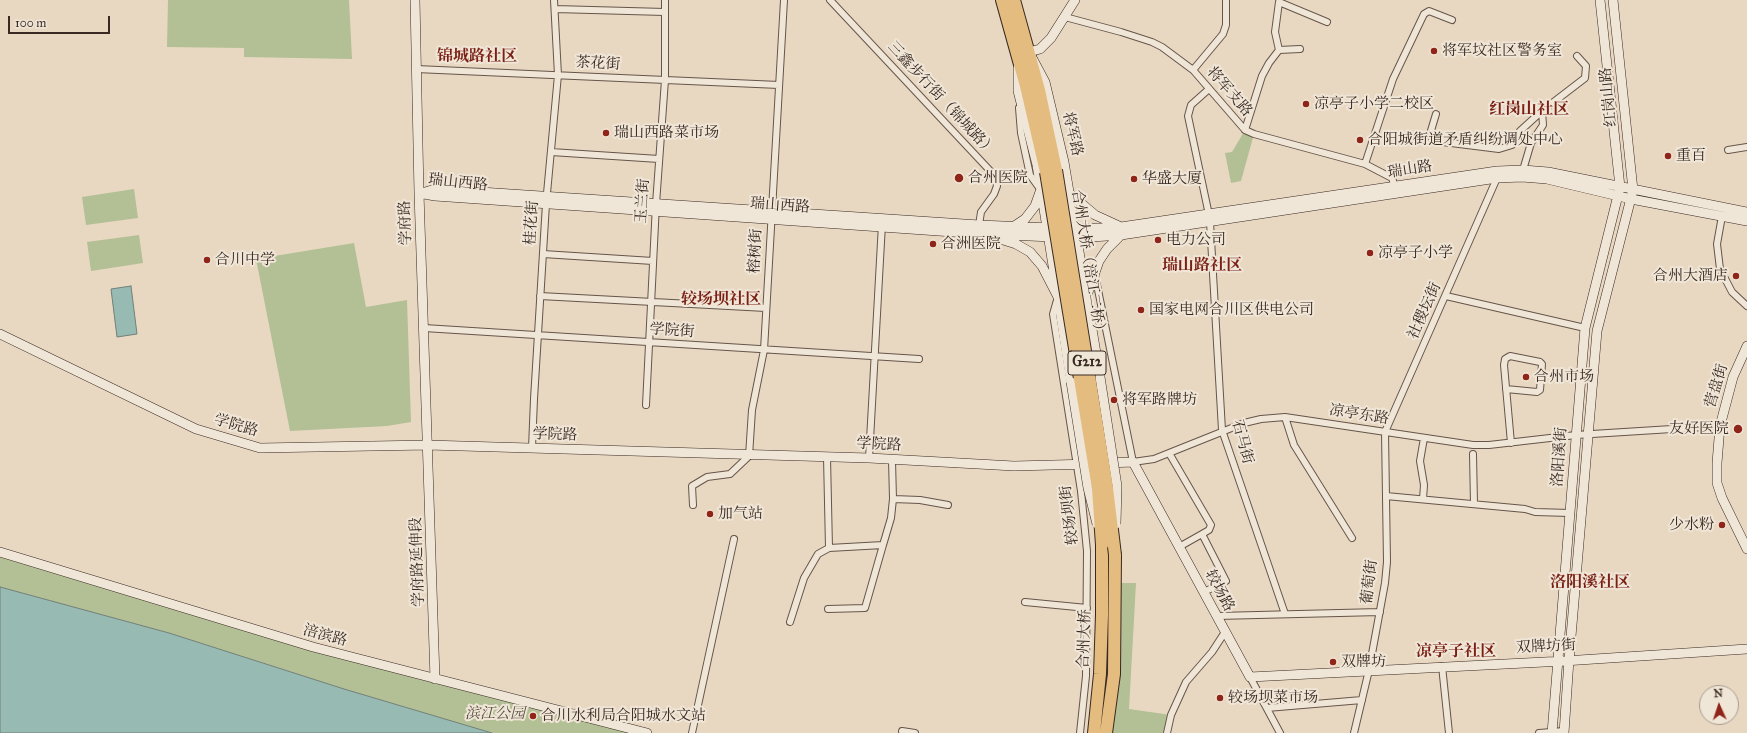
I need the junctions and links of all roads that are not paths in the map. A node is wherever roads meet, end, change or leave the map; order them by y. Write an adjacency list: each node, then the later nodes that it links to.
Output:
1 (415, 0): 22 (main road, 学府路)
2 (554, 0): 12 (street, 桂花街)
3 (665, 0): 13 (street, 玉兰街)
4 (784, 0): 26 (street, 榕树街)
5 (830, 0): 55 (street, 三鑫步行街（锦城路）)
6 (1002, 0): 20 (highway, G212)
7 (1014, 0): 19 (highway, G212)
8 (1075, 0): 14 (main road)
9 (1226, 0): 23 (street)
10 (1600, 0): 41 (main road, 红岗山路)
11 (1613, 0): 44 (main road, 红岗山路)
12 (555, 9): 13 (street); 24 (street, 桂花街)
13 (665, 12): 25 (street, 玉兰街)
14 (1065, 17): 19 (main road); 23 (street, 将军支路)
15 (1452, 20): 35 (street)
16 (1327, 22): 18 (street)
17 (1300, 49): 18 (street)
18 (1279, 50): 30 (street)
19 (1029, 52): 37 (highway, 合州大桥（涪江二桥） / G212); 43 (main road, 将军路)
20 (1017, 54): 37 (highway, 合州大桥（涪江二桥） / G212); 40 (main road)
21 (1577, 56): 28 (street)
22 (416, 68): 24 (street, 茶花街); 42 (main road, 学府路)
23 (1193, 70): 27 (street, 将军支路)
24 (558, 75): 25 (street, 茶花街); 33 (street, 桂花街)
25 (665, 80): 26 (street, 茶花街); 34 (street, 玉兰街)
26 (779, 85): 48 (street, 榕树街)
27 (1209, 89): 30 (street, 将军支路); 50 (street, 石马街)
28 (1542, 111): 29 (street); 36 (street)
29 (1436, 114)
30 (1245, 130): 35 (street, 将军支路)
31 (1747, 146): 32 (street)
32 (1728, 150)
33 (551, 152): 34 (street); 45 (street, 桂花街)
34 (659, 159): 46 (street, 玉兰街)
35 (1365, 164): 39 (street, 将军支路)
36 (1523, 170): 39 (main road, 瑞山路); 41 (main road, 瑞山路)
37 (1051, 171): 109 (highway, 合州大桥（涪江二桥） / G212, bridge); 114 (highway, 合州大桥（涪江二桥） / G212, bridge)
38 (1497, 178): 41 (main road, 瑞山路); 50 (main road, 瑞山路); 64 (street, 社稷坛街)
39 (1395, 186): 50 (main road, 瑞山路)
40 (1041, 190): 53 (main road); 54 (main road)
41 (1619, 192): 44 (main road, 瑞山路); 70 (main road, 洛阳溪街)
42 (419, 193): 45 (main road, 瑞山西路); 69 (main road, 学府路)
43 (1069, 193): 56 (main road); 57 (main road, 将军路)
44 (1632, 194): 47 (main road, 瑞山路); 49 (main road, 瑞山路); 84 (main road, 洛阳溪街)
45 (547, 200): 46 (main road, 瑞山西路); 59 (street, 桂花街)
46 (656, 208): 48 (main road, 瑞山西路); 60 (street, 玉兰街)
47 (1747, 212)
48 (771, 215): 52 (main road, 瑞山西路); 68 (street, 榕树街)
49 (1722, 216): 51 (main road, 瑞山路); 67 (street)
50 (1209, 219): 56 (main road, 瑞山路); 82 (street, 石马街)
51 (1747, 221)
52 (883, 223): 55 (main road, 瑞山西路); 76 (street)
53 (1013, 227): 54 (main road, 瑞山西路); 55 (main road, 瑞山西路)
54 (1047, 228): 57 (main road, 瑞山西路); 58 (main road)
55 (981, 229): 58 (main road, 瑞山西路); 65 (main road)
56 (1121, 231): 57 (main road, 瑞山路); 61 (main road)
57 (1076, 233): 58 (main road, 瑞山西路); 63 (main road, 将军路)
58 (1048, 237): 65 (main road)
59 (543, 254): 60 (street); 62 (street, 桂花街)
60 (653, 260): 66 (street, 玉兰街)
61 (1095, 274): 63 (main road); 96 (street)
62 (540, 296): 66 (street); 72 (street, 桂花街)
63 (1087, 296): 114 (main road, 将军路, bridge)
64 (1446, 296): 70 (street); 83 (street, 社稷坛街)
65 (1058, 297): 97 (street, 较场坝街); 109 (main road, bridge)
66 (651, 302): 68 (street); 73 (street, 玉兰街)
67 (1747, 306)
68 (766, 308): 75 (street, 榕树街)
69 (424, 328): 72 (street, 学院街); 88 (main road, 学府路)
70 (1585, 328): 85 (main road, 洛阳溪街)
71 (0, 334): 88 (main road, 学院路)
72 (538, 335): 73 (street, 学院街); 89 (street, 桂花街)
73 (649, 342): 75 (street, 学院街); 79 (street, 玉兰街)
74 (1747, 346): 81 (main road, 营盘街)
75 (764, 350): 76 (street, 学院街); 92 (street, 榕树街)
76 (875, 357): 77 (street, 学院街); 94 (street)
77 (919, 359)
78 (1506, 389): 78 (street); 87 (street)
79 (646, 405)
80 (1285, 417): 82 (street, 凉亭东路); 83 (street, 凉亭东路); 107 (street)
81 (1720, 426): 84 (street, 凉亭东路); 112 (main road, 营盘街)
82 (1222, 430): 90 (street, 凉亭东路); 120 (street, 石马街)
83 (1385, 432): 86 (street, 凉亭东路); 98 (street, 葡萄街)
84 (1587, 434): 85 (street, 凉亭东路); 125 (main road, 洛阳溪街)
85 (1576, 435): 87 (street, 凉亭东路); 104 (main road, 洛阳溪街)
86 (1424, 438): 87 (street, 凉亭东路); 100 (street)
87 (1511, 443)
88 (428, 445): 89 (main road, 学院路); 130 (main road, 学府路延伸段)
89 (532, 448): 92 (main road, 学院路)
90 (1170, 453): 96 (street, 凉亭东路); 105 (street)
91 (1473, 454): 102 (street)
92 (748, 456): 93 (main road, 学院路); 103 (street)
93 (827, 457): 94 (main road, 学院路); 111 (street)
94 (869, 458): 95 (main road, 学院路)
95 (892, 460): 97 (main road, 学院路); 99 (street)
96 (1133, 462): 97 (main road, 学院路); 110 (main road, 较场路)
97 (1077, 464): 117 (street, 较场坝街)
98 (1386, 496): 100 (street); 119 (street, 葡萄街)
99 (893, 499): 101 (street); 108 (street)
100 (1423, 499): 102 (street)
101 (948, 504)
102 (1474, 504): 104 (street)
103 (693, 505)
104 (1570, 513): 126 (main road, 洛阳溪街)
105 (1202, 534): 110 (street); 115 (street)
106 (734, 538): 136 (street)
107 (1352, 538)
108 (883, 545): 111 (street); 118 (street)
109 (1102, 546): 139 (highway, 合州大桥 / G212)
110 (1179, 546): 115 (main road, 较场路)
111 (829, 548): 122 (street)
112 (1747, 549)
113 (0, 552): 130 (main road, 涪滨路)
114 (1115, 555): 140 (highway, 合州大桥 / G212)
115 (1204, 592): 121 (main road, 较场路)
116 (1025, 602): 117 (street)
117 (1087, 608): 138 (street, 较场坝街)
118 (828, 609)
119 (1380, 612): 120 (street); 128 (street, 葡萄街)
120 (1285, 614): 121 (street)
121 (1216, 616): 123 (main road, 较场路)
122 (790, 622)
123 (1225, 632): 129 (main road, 较场路); 141 (street)
124 (1747, 649): 125 (main road, 双牌坊街)
125 (1569, 660): 126 (main road, 双牌坊街); 134 (main road, 洛阳溪街)
126 (1558, 661): 127 (main road, 双牌坊街); 146 (main road, 洛阳溪街)
127 (1442, 666): 128 (main road, 双牌坊街); 144 (street)
128 (1369, 670): 129 (main road, 双牌坊街); 131 (street, 葡萄街)
129 (1250, 677): 132 (street, 较场路)
130 (435, 679): 135 (main road, 涪滨路)
131 (1362, 700): 132 (street); 143 (street, 葡萄街)
132 (1267, 708): 142 (street, 较场路)
133 (902, 731): 137 (street)
134 (1564, 732): 146 (street)
135 (647, 733)
136 (692, 733)
137 (915, 733)
138 (1080, 733)
139 (1094, 733)
140 (1106, 733)
141 (1167, 733)
142 (1280, 733)
143 (1354, 733)
144 (1449, 733)
145 (1539, 733): 146 (street)
146 (1552, 733)

